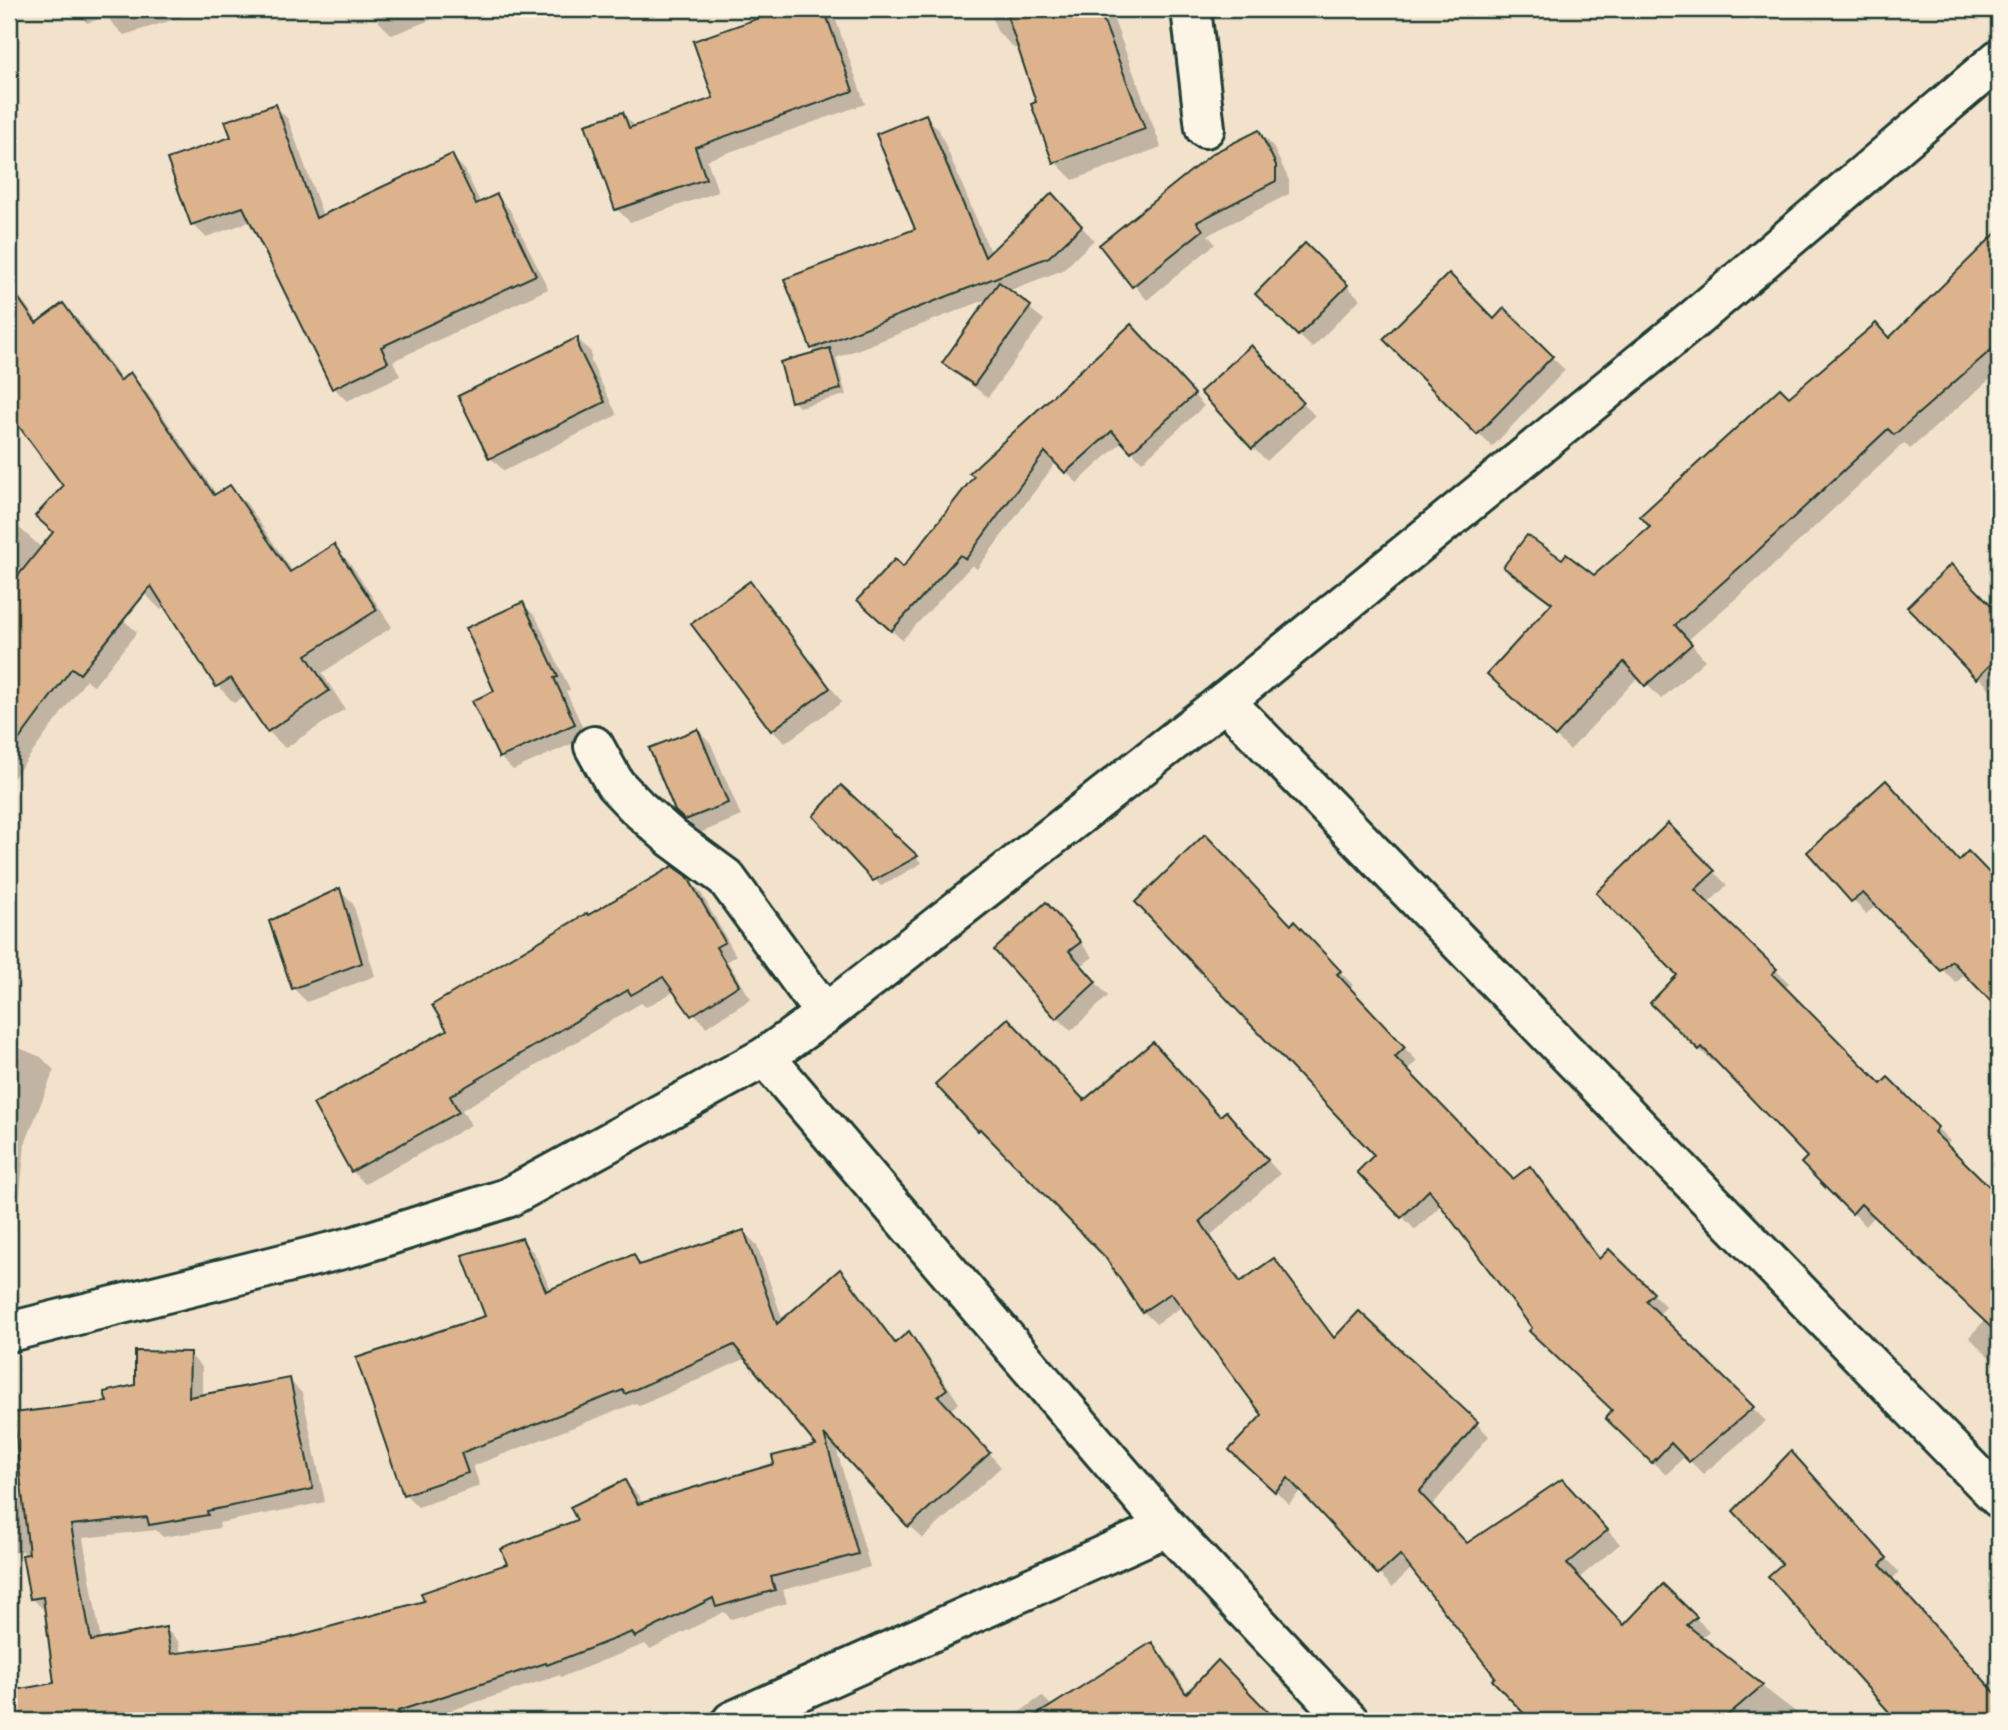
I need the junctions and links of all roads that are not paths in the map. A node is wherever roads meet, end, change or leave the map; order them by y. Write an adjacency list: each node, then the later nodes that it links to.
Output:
1 (1191, 9): 3 (street)
2 (1999, 59): 4 (street)
3 (1205, 128)
4 (1225, 701): 6 (street); 9 (street)
5 (594, 746): 6 (street)
6 (825, 1014): 7 (street)
7 (765, 1057): 8 (street); 10 (street)
8 (9, 1332)
9 (1999, 1498)
10 (1167, 1527): 11 (street); 12 (street)
11 (732, 1721)
12 (1349, 1721)

